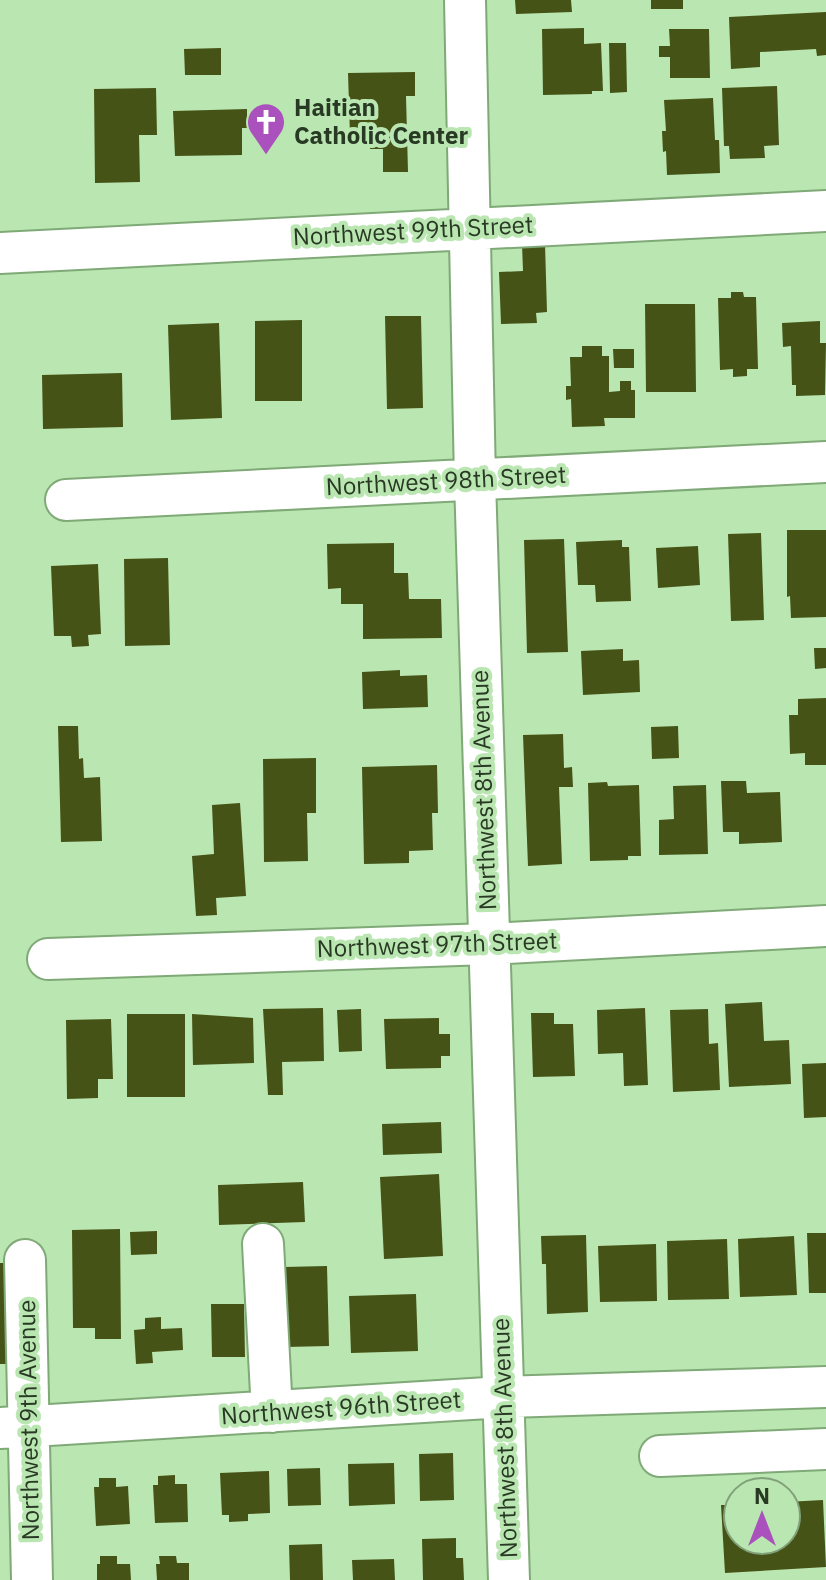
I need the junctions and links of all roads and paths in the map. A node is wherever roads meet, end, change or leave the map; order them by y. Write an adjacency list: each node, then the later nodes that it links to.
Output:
1 (465, 0): 3 (street, Northwest 8th Avenue)
2 (826, 211): 3 (street, Northwest 99th Street)
3 (469, 227): 4 (street, Northwest 99th Street); 6 (street, Northwest 8th Avenue)
4 (0, 253)
5 (826, 462): 6 (street, Northwest 98th Street)
6 (475, 480): 7 (street, Northwest 98th Street); 9 (street, Northwest 8th Avenue)
7 (66, 500)
8 (826, 926): 9 (street, Northwest 97th Street)
9 (488, 944): 10 (street, Northwest 97th Street); 15 (street, Northwest 8th Avenue)
10 (48, 959)
11 (263, 1244): 16 (street)
12 (25, 1260): 17 (street, Northwest 9th Avenue)
13 (826, 1387): 14 (street, Northwest 96th Street)
14 (728, 1390): 15 (street, Northwest 96th Street); 19 (street)
15 (504, 1397): 16 (street, Northwest 96th Street); 22 (street, Northwest 8th Avenue)
16 (272, 1412): 17 (street, Northwest 96th Street)
17 (15, 1428): 21 (street, Northwest 9th Avenue)
18 (826, 1449): 19 (street)
19 (731, 1453): 20 (street)
20 (660, 1456)
21 (32, 1580)
22 (509, 1580)

